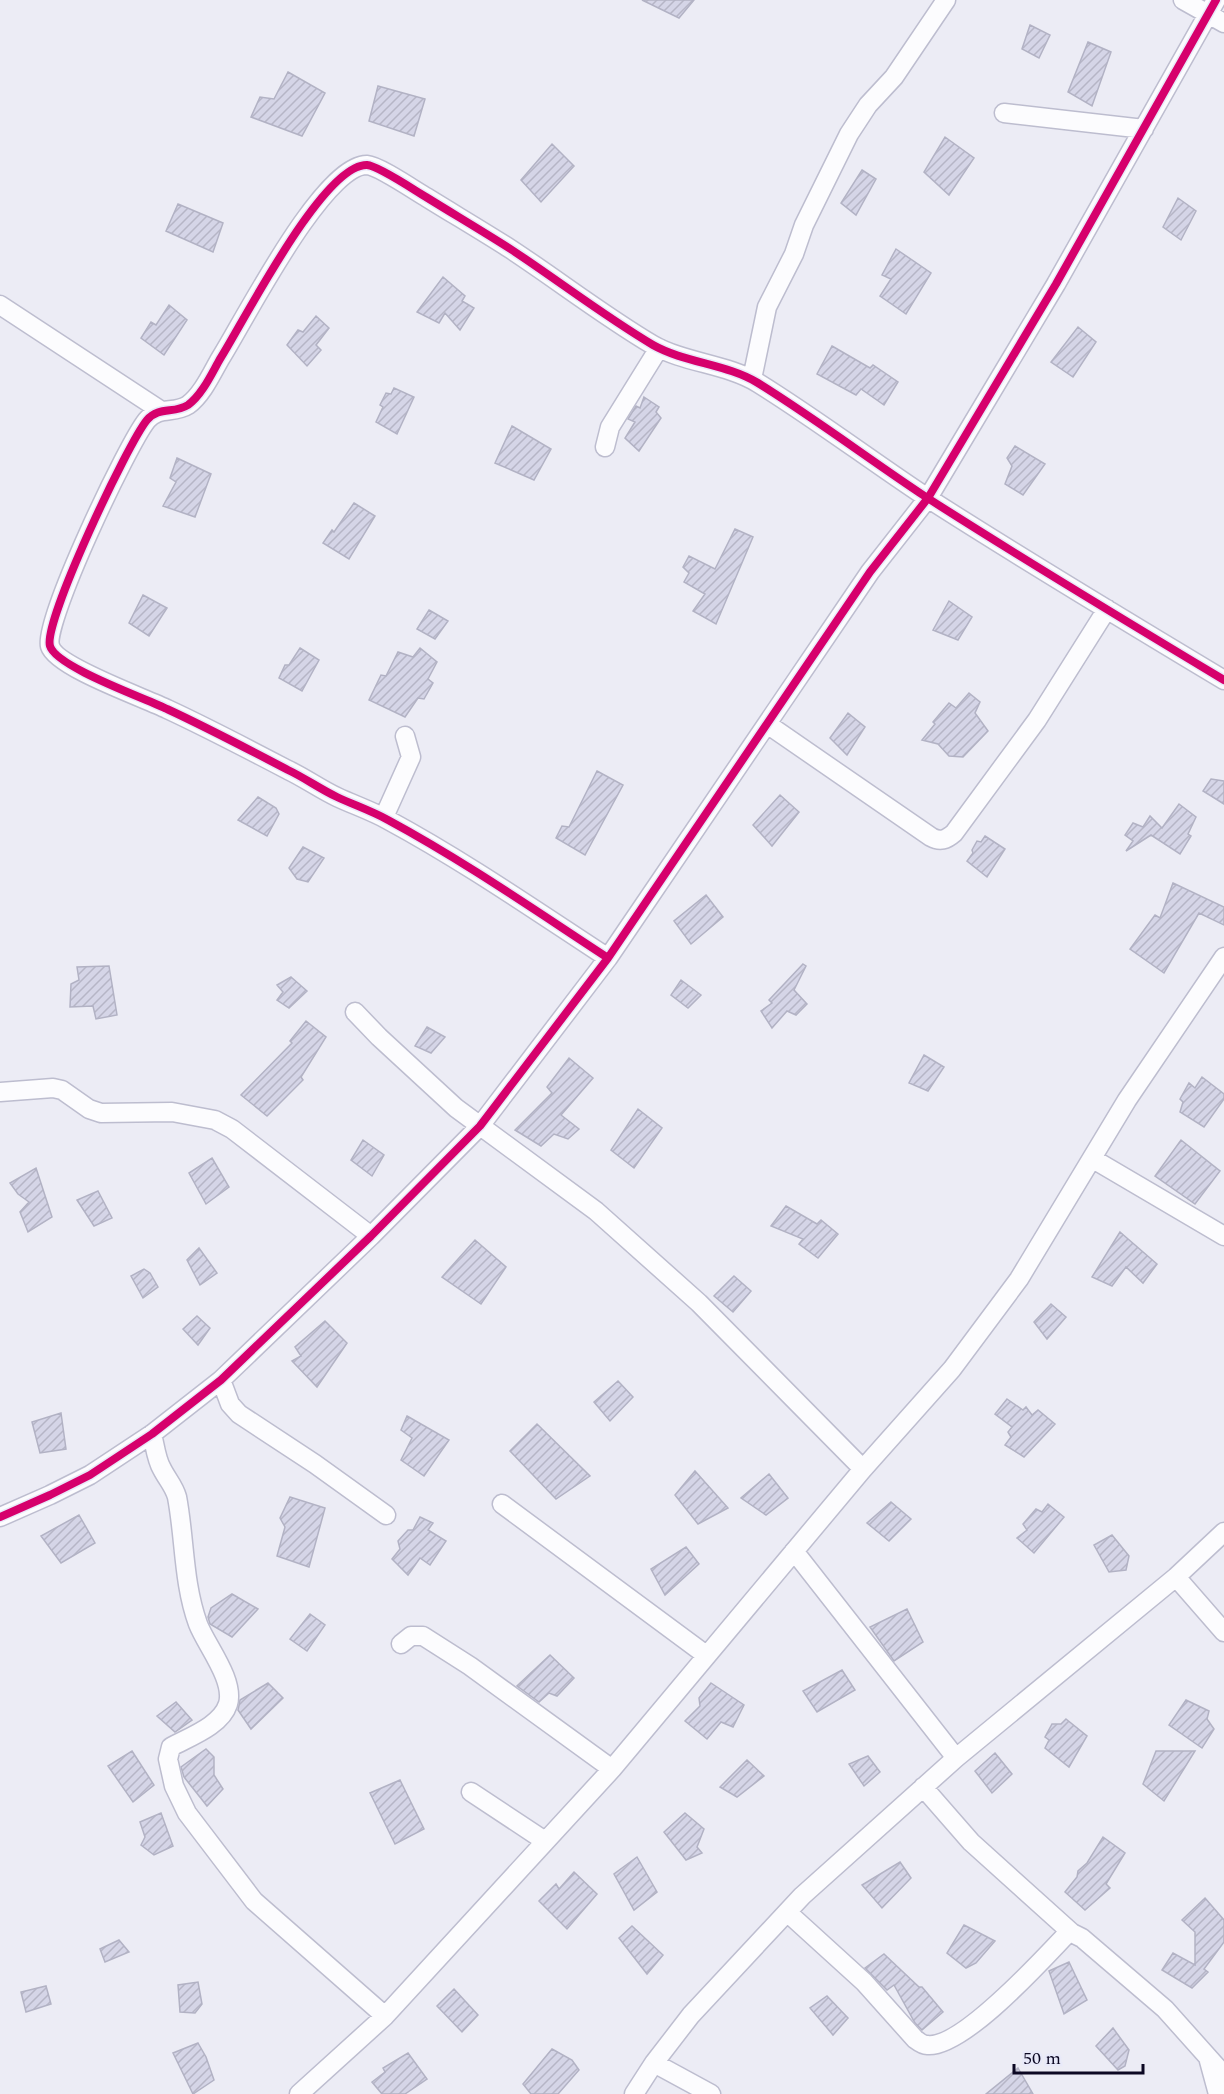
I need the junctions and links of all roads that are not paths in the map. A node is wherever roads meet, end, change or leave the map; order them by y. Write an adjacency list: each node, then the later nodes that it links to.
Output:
1 (946, 0): 8 (street)
2 (1183, 0): 3 (street)
3 (1216, 12): 5 (street)
4 (1004, 113): 5 (street)
5 (1144, 129): 11 (street)
6 (0, 305): 9 (street)
7 (658, 348): 8 (street); 9 (street); 10 (street)
8 (752, 379): 11 (street)
9 (160, 410): 16 (street)
10 (605, 447)
11 (928, 498): 12 (street); 14 (street)
12 (1107, 609): 13 (street); 14 (street)
13 (1224, 680)
14 (767, 724): 18 (street)
15 (405, 736): 16 (street)
16 (384, 817): 18 (street)
17 (1224, 957): 22 (street)
18 (608, 958): 21 (street)
19 (355, 1012): 21 (street)
20 (0, 1092): 23 (street)
21 (480, 1126): 23 (street); 27 (street)
22 (1093, 1159): 24 (street); 27 (street)
23 (371, 1236): 25 (street)
24 (1224, 1236)
25 (221, 1380): 26 (street); 29 (street)
26 (152, 1434): 30 (street); 44 (street)
27 (863, 1469): 32 (street)
28 (502, 1504): 36 (street)
29 (386, 1515)
30 (0, 1517)
31 (1224, 1532): 33 (street)
32 (794, 1551): 36 (street); 37 (street)
33 (1176, 1577): 34 (street); 37 (street)
34 (1224, 1632)
35 (401, 1644): 38 (street)
36 (706, 1655): 38 (street)
37 (956, 1758): 39 (street)
38 (612, 1769): 41 (street)
39 (923, 1787): 42 (street); 43 (street)
40 (471, 1792): 41 (street)
41 (545, 1841): 44 (street)
42 (787, 1912): 43 (street); 46 (street)
43 (1072, 1933): 45 (street)
44 (385, 2016): 48 (street)
45 (1208, 2059): 47 (street); 51 (street)
46 (654, 2063): 49 (street); 50 (street)
47 (1224, 2075)
48 (299, 2094)
49 (634, 2094)
50 (711, 2094)
51 (1218, 2094)

